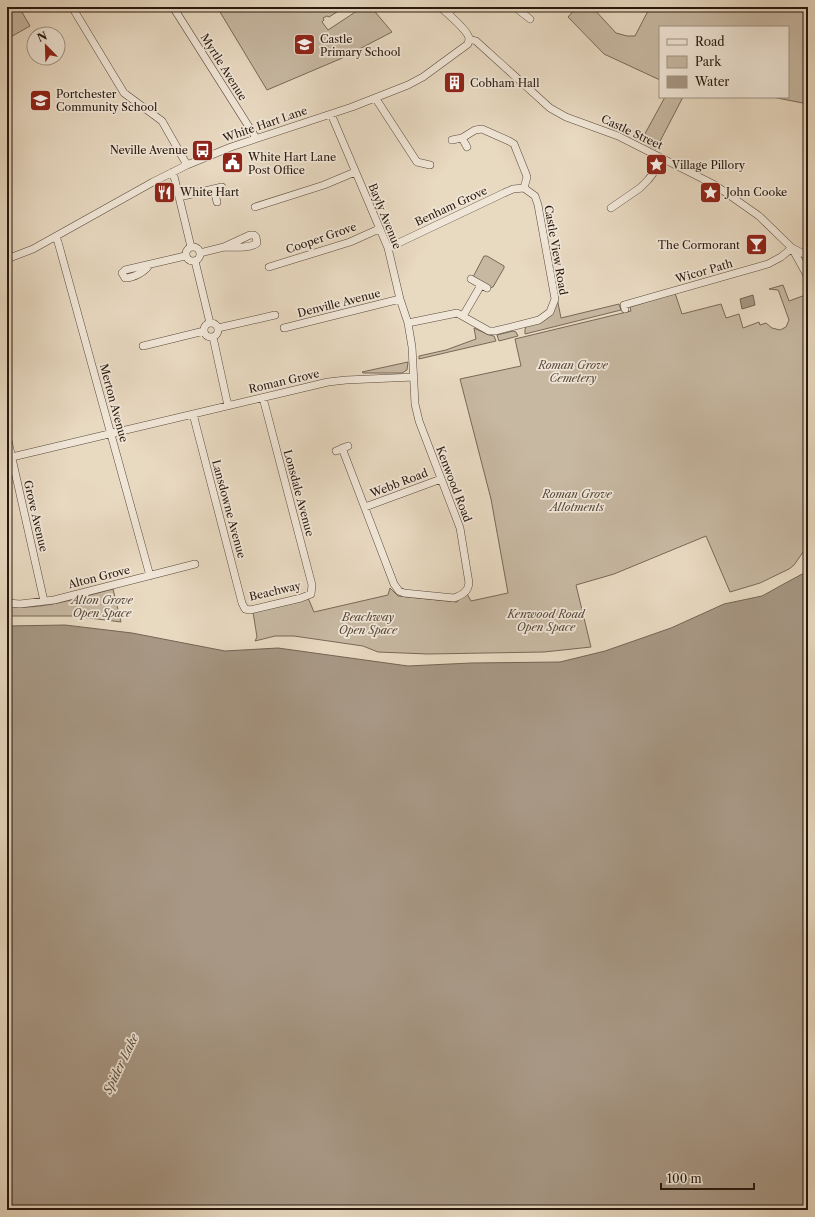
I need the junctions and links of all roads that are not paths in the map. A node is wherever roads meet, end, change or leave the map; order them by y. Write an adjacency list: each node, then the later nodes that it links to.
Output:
1 (72, 7): 16 (street)
2 (173, 7): 11 (street, Myrtle Avenue)
3 (440, 7): 6 (street)
4 (454, 7): 6 (street)
5 (514, 7): 7 (street)
6 (448, 14): 8 (street)
7 (530, 19)
8 (469, 39): 9 (street, White Hart Lane); 15 (street, Castle Street)
9 (376, 99): 10 (street, White Hart Lane); 17 (street)
10 (331, 114): 11 (street, White Hart Lane); 19 (street, Bayly Avenue)
11 (256, 138): 16 (street, White Hart Lane)
12 (462, 138): 13 (street); 14 (street); 21 (street)
13 (452, 140)
14 (467, 147)
15 (664, 159): 26 (street); 32 (street, Castle Street)
16 (188, 165): 18 (street, White Hart Lane)
17 (430, 165)
18 (173, 172): 23 (street); 28 (street, White Hart Lane)
19 (355, 172): 25 (street); 27 (street, Bayly Avenue)
20 (222, 188): 22 (street)
21 (524, 188): 31 (street, Benham Grove); 45 (street, Castle View Road)
22 (214, 190): 23 (street); 24 (street)
23 (179, 197): 29 (street)
24 (217, 202)
25 (255, 207)
26 (611, 208)
27 (379, 229): 31 (street, Bayly Avenue); 39 (street, Cooper Grove)
28 (56, 237): 36 (street, White Hart Lane); 57 (street, Merton Avenue)
29 (191, 247): 33 (street); 34 (street)
30 (224, 247): 33 (street)
31 (388, 248): 42 (street, Bayly Avenue)
32 (792, 248): 35 (street, Castle Street); 40 (street); 43 (street, Wicor Path)
33 (200, 253): 37 (street)
34 (185, 256): 37 (street); 38 (street)
35 (808, 256)
36 (7, 259)
37 (195, 261): 46 (street)
38 (149, 265)
39 (269, 267)
40 (808, 277)
41 (471, 279): 45 (street)
42 (400, 299): 47 (street, Bayly Avenue); 49 (street, Denville Avenue)
43 (625, 309)
44 (275, 315): 48 (street)
45 (463, 316): 47 (street, Castle View Road)
46 (210, 323): 48 (street); 50 (street)
47 (408, 323): 53 (street, Bayly Avenue)
48 (218, 328): 51 (street)
49 (284, 328)
50 (204, 331): 51 (street); 52 (street)
51 (213, 337): 55 (street)
52 (143, 346)
53 (414, 377): 54 (street, Roman Grove); 61 (street, Kenwood Road)
54 (263, 398): 55 (street, Roman Grove); 65 (street, Lonsdale Avenue)
55 (228, 406): 56 (street, Roman Grove)
56 (193, 414): 57 (street, Roman Grove); 68 (street, Lansdowne Avenue)
57 (111, 433): 60 (street, Roman Grove); 64 (street, Merton Avenue)
58 (7, 436): 60 (street, Grove Avenue)
59 (342, 448): 62 (street, Kenwood Road)
60 (12, 457): 66 (street, Grove Avenue)
61 (441, 479): 62 (street, Webb Road); 62 (street, Kenwood Road)
62 (365, 508)
63 (195, 564): 64 (street, Alton Grove)
64 (150, 576): 66 (street, Alton Grove)
65 (311, 594): 68 (street, Beachway)
66 (44, 601): 67 (street, Alton Grove)
67 (7, 603)
68 (245, 609)

